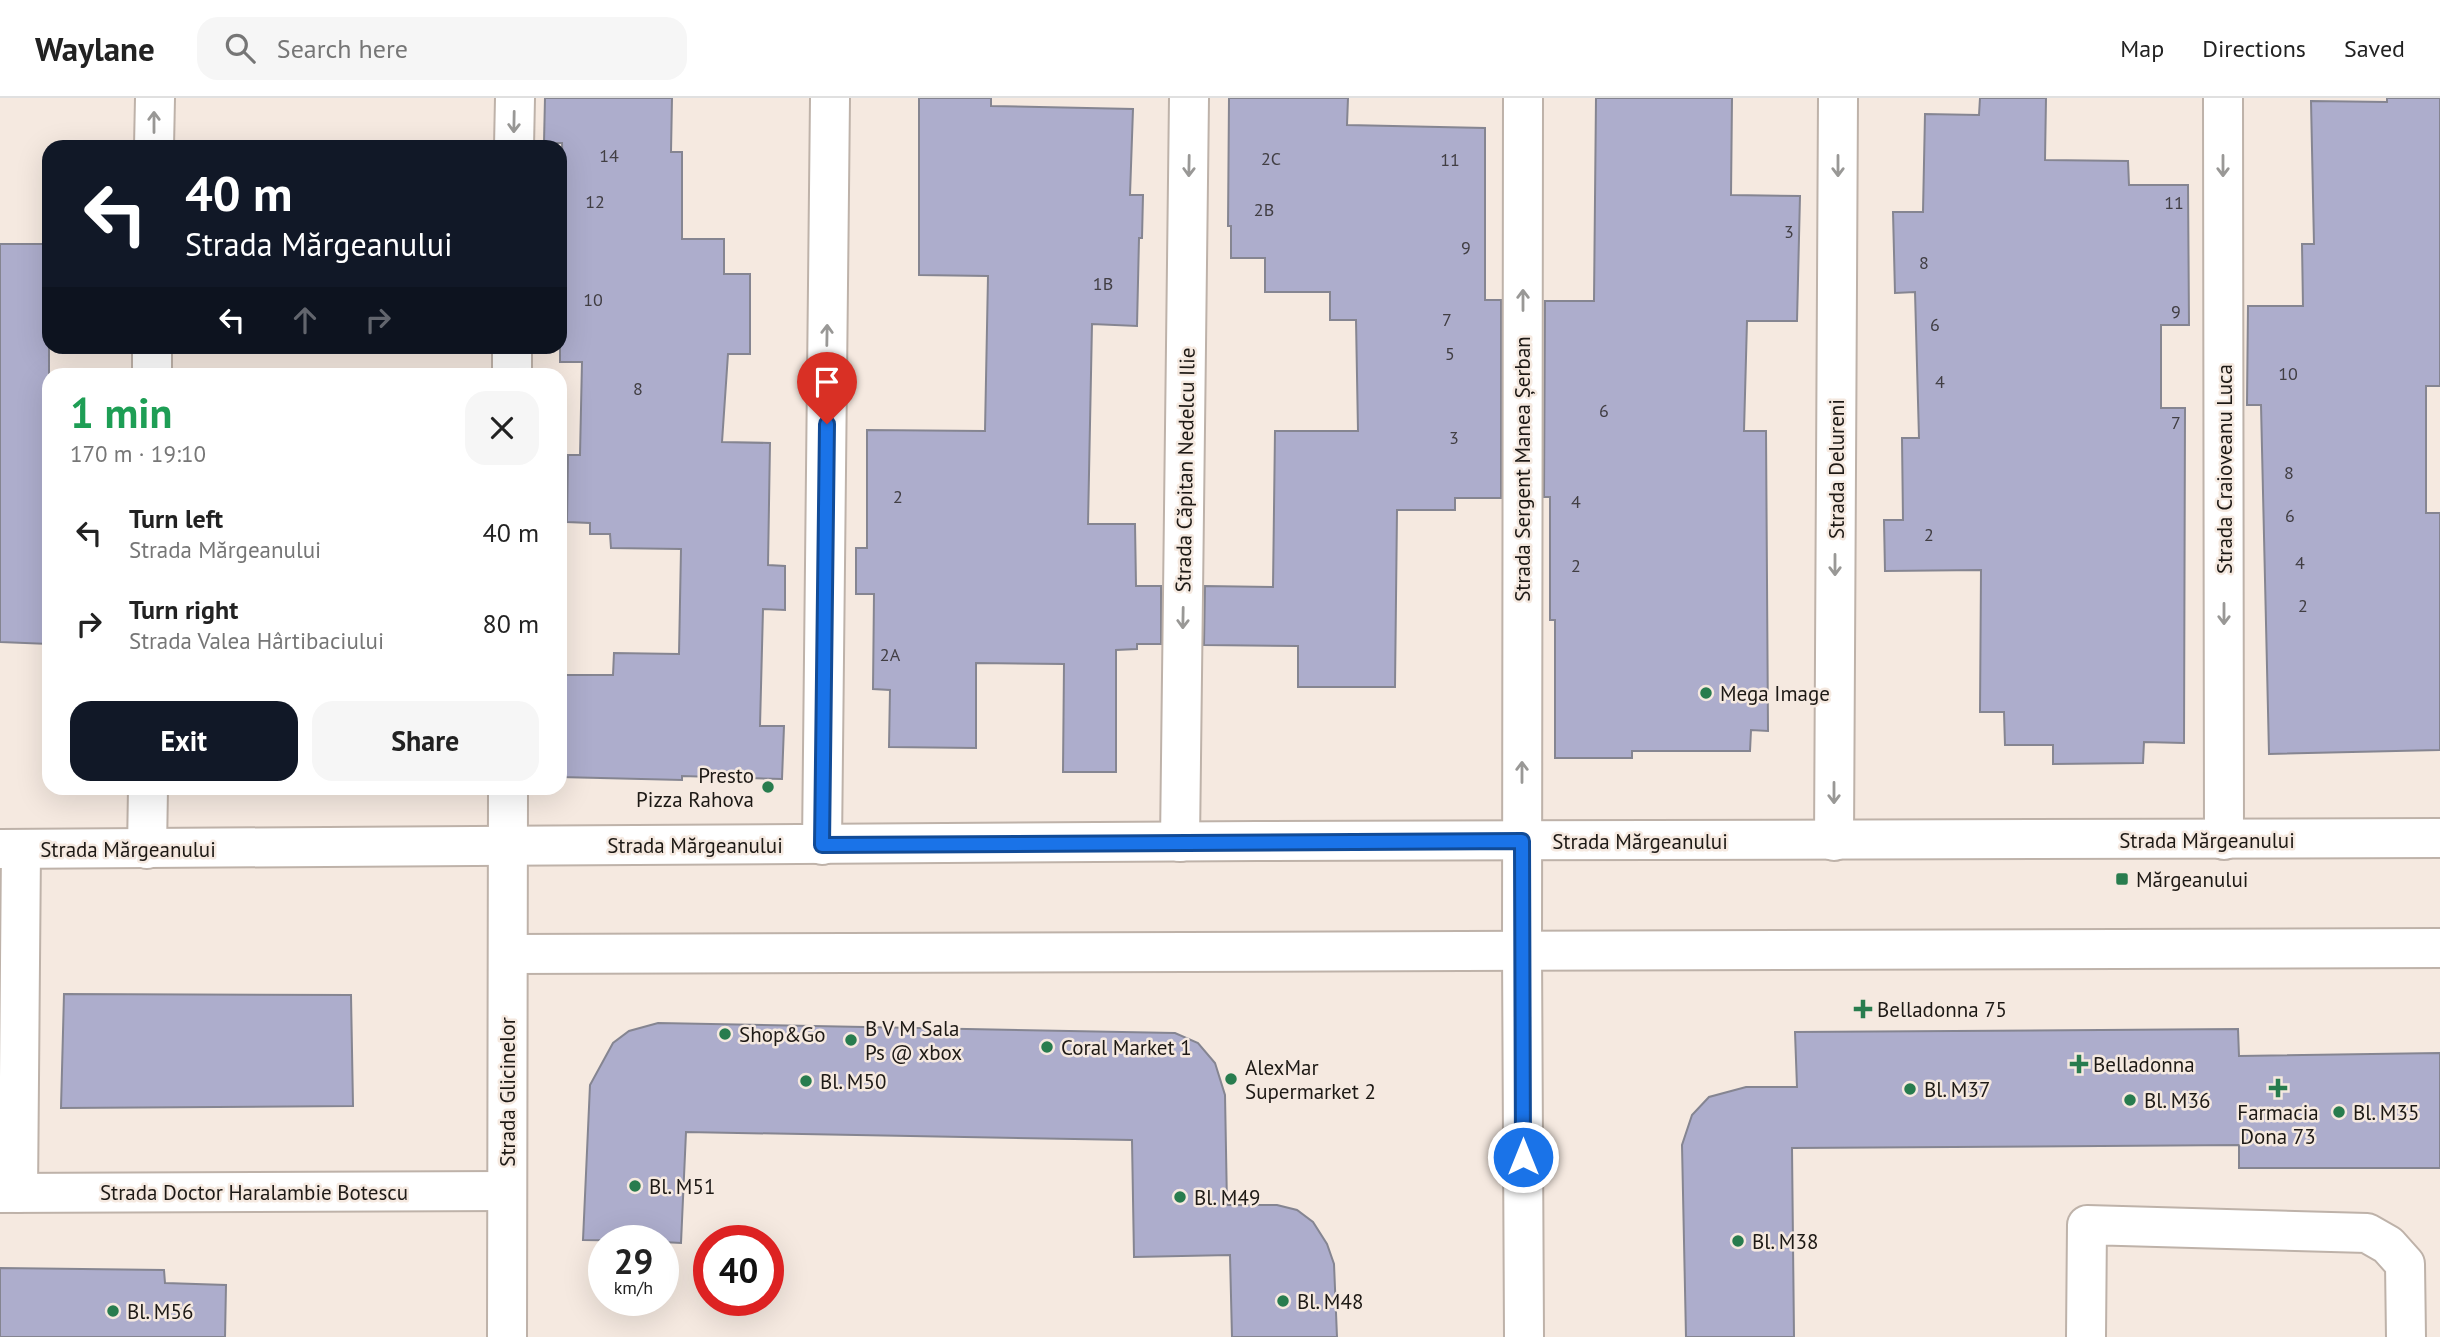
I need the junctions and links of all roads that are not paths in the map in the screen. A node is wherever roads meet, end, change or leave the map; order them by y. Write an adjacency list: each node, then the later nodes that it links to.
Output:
1 (155, 98): 8 (street, one-way to 1)
2 (515, 98): 9 (street, one-way to 9)
3 (830, 98): 17 (street, one-way to 3)
4 (1189, 98): 16 (street, Strada Căpitan Nedelcu Ilie, one-way to 16)
5 (1523, 98): 14 (street, Strada Sergent Manea Șerban, one-way to 5)
6 (1838, 98): 15 (street, Strada Delureni, one-way to 15)
7 (2223, 98): 13 (street, Strada Craioveanu Luca, one-way to 13)
8 (154, 140)
9 (514, 140)
10 (149, 795): 20 (street)
11 (508, 795): 18 (street, Strada Glicinelor)
12 (2440, 838): 13 (street, Strada Mărgeanului)
13 (2224, 840): 15 (street, Strada Mărgeanului)
14 (1522, 841): 15 (street, Strada Mărgeanului); 16 (street, Strada Mărgeanului); 22 (street, Strada Sergent Manea Șerban)
15 (1834, 841)
16 (1180, 842): 17 (street, Strada Mărgeanului)
17 (822, 845): 18 (street, Strada Mărgeanului)
18 (508, 846): 20 (street, Strada Mărgeanului); 23 (street, Strada Glicinelor)
19 (11, 849): 20 (street, Strada Mărgeanului); 25 (street)
20 (147, 849)
21 (2440, 948): 22 (street)
22 (1522, 950): 23 (street); 27 (street, Strada Sergent Manea Șerban)
23 (508, 954): 24 (street, Strada Glicinelor)
24 (507, 1191): 25 (street, Strada Doctor Haralambie Botescu); 26 (street, Strada Glicinelor)
25 (9, 1193)
26 (507, 1337)
27 (1524, 1337)
28 (2086, 1337): 29 (street)
29 (2406, 1337)

